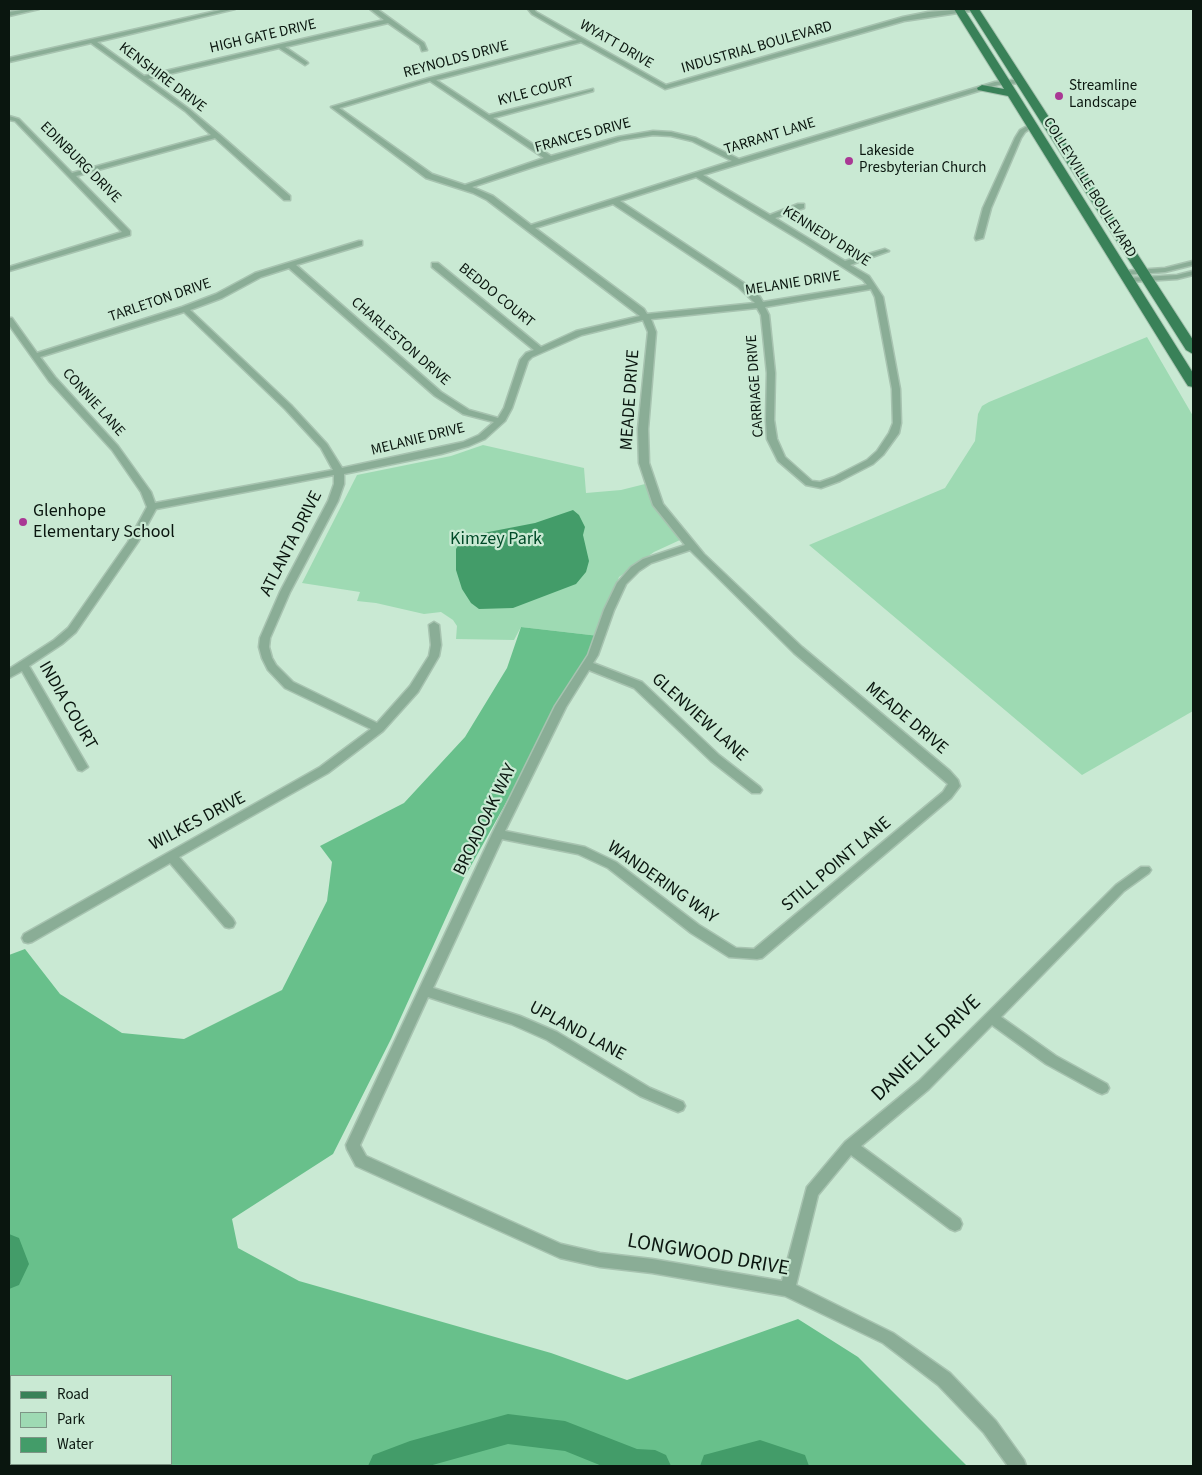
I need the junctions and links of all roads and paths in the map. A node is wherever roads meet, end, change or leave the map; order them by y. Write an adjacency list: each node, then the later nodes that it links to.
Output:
1 (36, 9): 7 (street)
2 (232, 9): 10 (street)
3 (373, 9): 8 (street)
4 (531, 9): 9 (street, WYATT DRIVE)
5 (960, 10): 6 (street, INDUSTRIAL BOULEVARD); 18 (main road, COLLEYVILLE BOULEVARD); 19 (street, INDUSTRIAL BOULEVARD)
6 (974, 10): 17 (main road, COLLEYVILLE BOULEVARD)
7 (9, 14)
8 (388, 21): 11 (street, HIGH GATE DRIVE); 12 (street)
9 (583, 40): 16 (street, REYNOLDS DRIVE); 19 (street, WYATT DRIVE)
10 (92, 41): 13 (street); 15 (street, KENSHIRE DRIVE)
11 (280, 46): 14 (street); 15 (street, HIGH GATE DRIVE)
12 (424, 50)
13 (9, 60)
14 (305, 63)
15 (143, 78): 26 (street, KENSHIRE DRIVE)
16 (431, 79): 23 (street); 31 (street, REYNOLDS DRIVE)
17 (1021, 81): 18 (street, TARRANT LANE); 46 (main road, COLLEYVILLE BOULEVARD)
18 (1006, 82): 20 (street, TARRANT LANE); 22 (main road, COLLEYVILLE BOULEVARD)
19 (664, 87)
20 (982, 88): 22 (main road); 28 (street, TARRANT LANE)
21 (591, 90): 23 (street, KYLE COURT)
22 (1013, 94): 25 (main road, COLLEYVILLE BOULEVARD)
23 (488, 117): 27 (street)
24 (9, 118): 30 (street, EDINBURG DRIVE)
25 (1031, 126): 37 (street); 47 (main road, COLLEYVILLE BOULEVARD)
26 (217, 135): 30 (street); 32 (street, KENSHIRE DRIVE)
27 (550, 159): 28 (street, FRANCES DRIVE); 31 (street, FRANCES DRIVE)
28 (738, 161): 29 (street, TARRANT LANE)
29 (697, 174): 33 (street, TARRANT LANE); 35 (street, KENNEDY DRIVE)
30 (72, 175): 44 (street, EDINBURG DRIVE)
31 (464, 188): 36 (street)
32 (287, 198)
33 (614, 201): 36 (street, TARRANT LANE); 49 (street, CARRIAGE DRIVE)
34 (801, 206): 35 (street)
35 (769, 218): 41 (street, KENNEDY DRIVE)
36 (529, 228): 51 (street)
37 (979, 238)
38 (359, 243): 42 (street, TARLETON DRIVE)
39 (885, 251): 41 (street)
40 (1193, 263): 46 (street)
41 (844, 264): 48 (street, KENNEDY DRIVE)
42 (291, 265): 50 (street, TARLETON DRIVE); 57 (street, CHARLESTON DRIVE)
43 (435, 265): 53 (street, BEDDO COURT)
44 (9, 269)
45 (1193, 273): 46 (street)
46 (1145, 276): 47 (street); 54 (main road, COLLEYVILLE BOULEVARD)
47 (1126, 277): 56 (main road, COLLEYVILLE BOULEVARD)
48 (873, 286): 49 (street, MELANIE DRIVE); 58 (street, KENNEDY DRIVE)
49 (760, 305): 51 (street, MELANIE DRIVE); 58 (street, CARRIAGE DRIVE)
50 (185, 310): 55 (street, TARLETON DRIVE); 59 (street)
51 (646, 317): 53 (street, MELANIE DRIVE); 61 (street, MEADE DRIVE)
52 (9, 320): 55 (street, CONNIE LANE)
53 (539, 349): 57 (street, MELANIE DRIVE)
54 (1193, 350)
55 (35, 356): 60 (street, CONNIE LANE)
56 (1193, 383)
57 (501, 421): 59 (street, MELANIE DRIVE)
58 (885, 446)
59 (339, 472): 60 (street, MELANIE DRIVE); 67 (street, ATLANTA DRIVE)
60 (152, 507): 63 (street)
61 (692, 546): 64 (street, BROADOAK WAY); 70 (street, MEADE DRIVE)
62 (434, 624): 67 (street)
63 (23, 664): 65 (street); 66 (street); 68 (street, INDIA COURT)
64 (588, 665): 69 (street, GLENVIEW LANE); 71 (street, BROADOAK WAY)
65 (9, 666)
66 (9, 674)
67 (379, 728): 72 (street, WILKES DRIVE)
68 (82, 766)
69 (756, 790)
70 (947, 795): 76 (street, STILL POINT LANE)
71 (498, 834): 76 (street, WANDERING WAY); 77 (street, BROADOAK WAY)
72 (170, 856): 74 (street); 75 (street, WILKES DRIVE)
73 (1145, 870): 78 (street, DANIELLE DRIVE)
74 (229, 923)
75 (28, 938)
76 (746, 955)
77 (425, 991): 80 (street, UPLAND LANE); 82 (street, BROADOAK WAY)
78 (991, 1017): 79 (street); 81 (street, DANIELLE DRIVE)
79 (1102, 1088)
80 (678, 1106)
81 (850, 1146): 83 (street); 84 (street, DANIELLE DRIVE)
82 (354, 1149): 84 (street, LONGWOOD DRIVE)
83 (956, 1224)
84 (786, 1289): 85 (street, LONGWOOD DRIVE)
85 (1018, 1466)

